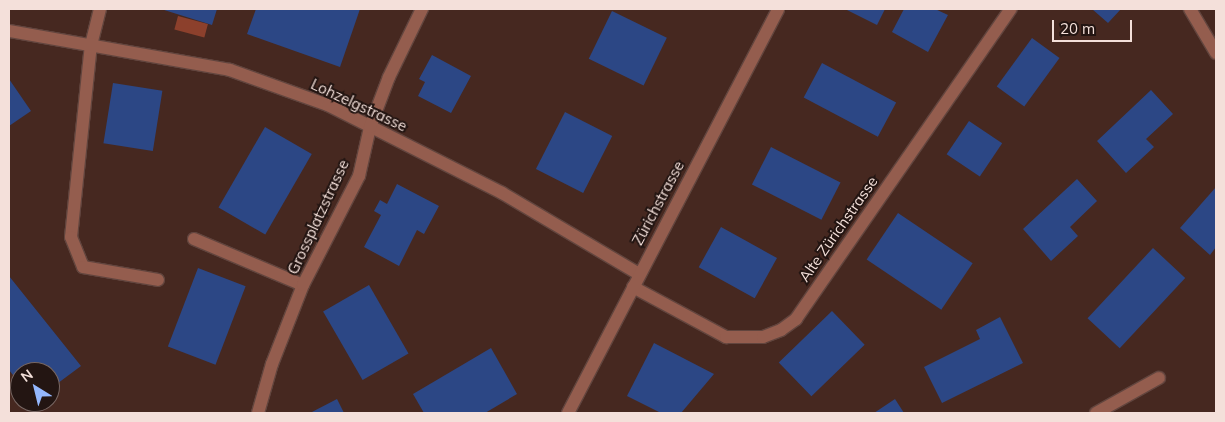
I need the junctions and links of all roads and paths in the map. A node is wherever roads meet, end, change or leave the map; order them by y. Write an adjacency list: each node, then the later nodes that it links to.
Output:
1 (100, 9): 7 (street)
2 (422, 9): 9 (street, Grossplatzstrasse)
3 (778, 9): 11 (street, Zürichstrasse)
4 (1011, 9): 14 (street, Alte Zürichstrasse)
5 (1190, 9): 8 (street)
6 (9, 32): 7 (street, Lohzelgstrasse)
7 (91, 44): 9 (street, Lohzelgstrasse); 12 (street)
8 (1216, 53)
9 (370, 127): 11 (street, Lohzelgstrasse); 13 (street, Grossplatzstrasse)
10 (194, 239): 13 (street)
11 (640, 274): 14 (street, Zürichstrasse)
12 (158, 280)
13 (303, 285): 16 (street, Grossplatzstrasse)
14 (633, 287): 17 (street, Zürichstrasse)
15 (1159, 378): 18 (street)
16 (258, 413)
17 (568, 413)
18 (1096, 413)

